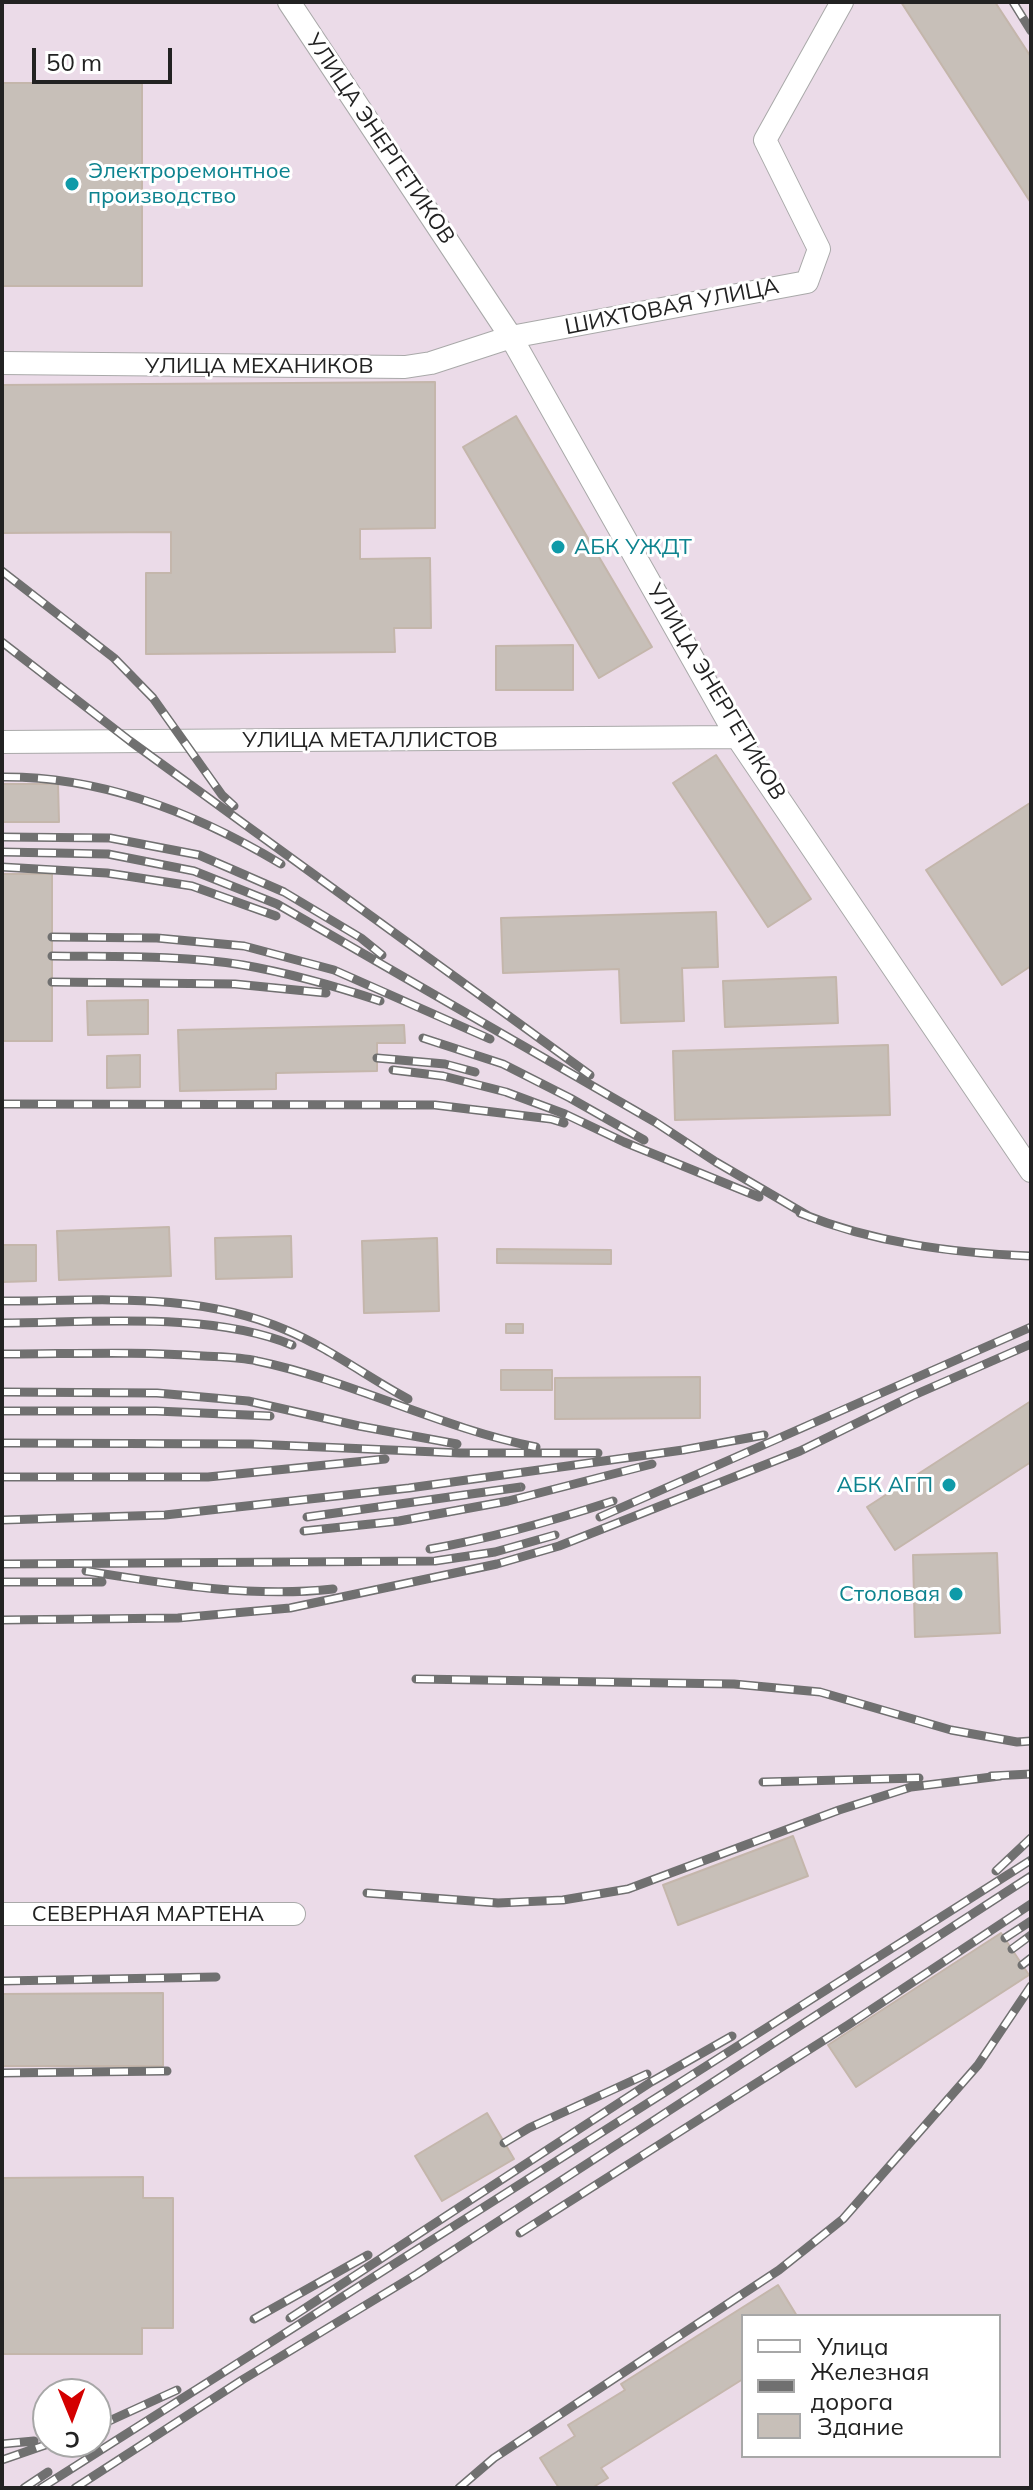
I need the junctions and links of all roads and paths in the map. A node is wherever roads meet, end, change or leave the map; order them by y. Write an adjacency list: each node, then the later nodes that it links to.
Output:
1 (289, 2): 3 (street, УЛИЦА ЭНЕРГЕТИКОВ)
2 (842, 2): 3 (street, ШИХТОВАЯ УЛИЦА)
3 (511, 337): 4 (street, УЛИЦА МЕХАНИКОВ); 5 (street, УЛИЦА ЭНЕРГЕТИКОВ)
4 (2, 363)
5 (737, 737): 6 (street, УЛИЦА МЕТАЛЛИСТОВ); 7 (street, УЛИЦА ЭНЕРГЕТИКОВ)
6 (2, 742)
7 (1031, 1171)
8 (2, 1914): 9 (street, СЕВЕРНАЯ МАРТЕНА)
9 (294, 1914)

